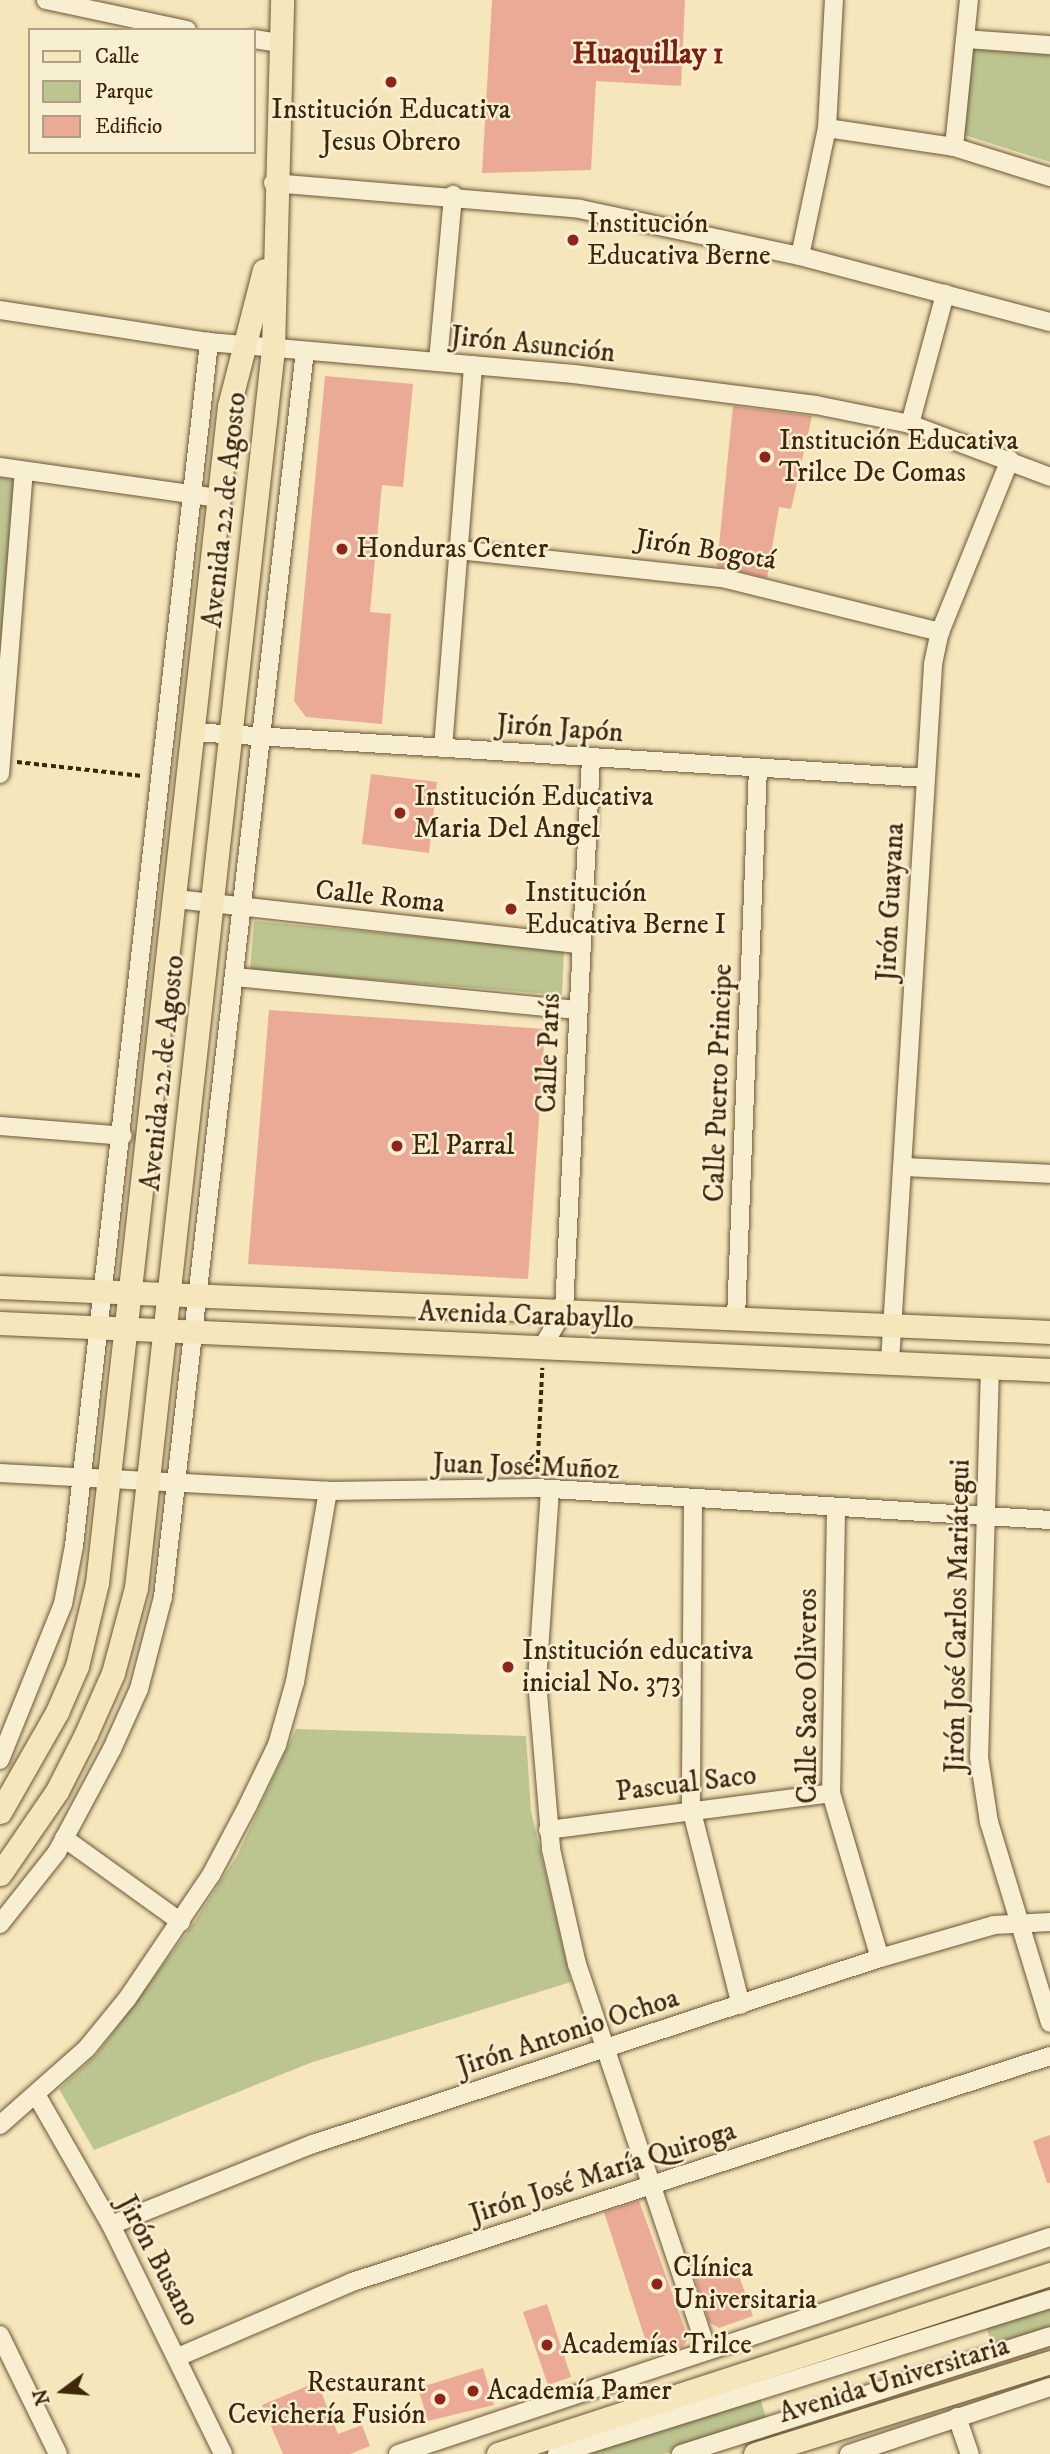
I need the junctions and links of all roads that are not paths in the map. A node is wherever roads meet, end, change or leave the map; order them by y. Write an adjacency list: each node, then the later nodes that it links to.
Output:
1 (46, 0): 5 (street)
2 (282, 0): 8 (main road, Avenida 22 de Agosto)
3 (834, 0): 10 (street)
4 (969, 0): 7 (street)
5 (178, 28)
6 (256, 39): 8 (street)
7 (965, 39): 9 (street); 11 (street)
8 (280, 43): 13 (main road, Avenida 22 de Agosto)
9 (1050, 45)
10 (827, 128): 11 (street); 16 (street)
11 (954, 147): 12 (street)
12 (1050, 177)
13 (273, 183): 14 (street); 15 (main road, Avenida 22 de Agosto)
14 (453, 195): 16 (street); 24 (street)
15 (271, 247): 21 (main road, Avenida 22 de Agosto); 22 (main road, Avenida 22 de Agosto)
16 (800, 256): 17 (street)
17 (945, 294): 19 (street); 26 (street)
18 (0, 310): 20 (street, Jirón Asunción)
19 (1050, 323)
20 (209, 342): 21 (street, Jirón Asunción); 31 (street, Avenida 22 de Agosto)
21 (242, 345): 22 (street, Jirón Asunción); 32 (main road, Avenida 22 de Agosto)
22 (273, 349): 23 (street, Jirón Asunción); 36 (main road, Avenida 22 de Agosto)
23 (305, 351): 24 (street, Jirón Asunción); 37 (street)
24 (438, 361): 25 (street, Jirón Asunción)
25 (473, 365): 26 (street, Jirón Asunción); 33 (street)
26 (910, 424): 27 (street, Jirón Asunción)
27 (1010, 460): 30 (street, Jirón Asunción); 34 (street, Jirón Guayana)
28 (0, 467): 29 (street)
29 (24, 471): 31 (street); 40 (street)
30 (1050, 477)
31 (189, 493): 32 (street); 50 (street, Avenida 22 de Agosto)
32 (219, 498): 35 (main road, Avenida 22 de Agosto)
33 (458, 550): 34 (street, Jirón Bogotá); 38 (street)
34 (940, 632): 42 (street, Jirón Guayana)
35 (192, 732): 36 (street, Jirón Japón); 43 (main road, Avenida 22 de Agosto)
36 (231, 734): 37 (street, Jirón Japón); 44 (main road, Avenida 22 de Agosto)
37 (260, 737): 38 (street, Jirón Japón); 45 (street)
38 (443, 748): 39 (street, Jirón Japón)
39 (591, 757): 41 (street, Jirón Japón); 46 (street, Calle París)
40 (1, 767)
41 (758, 767): 42 (street, Jirón Japón); 59 (street, Calle Puerto Principe)
42 (925, 778): 51 (street, Jirón Guayana)
43 (176, 899): 44 (street, Calle Roma); 55 (main road, Avenida 22 de Agosto)
44 (212, 904): 45 (street, Calle Roma); 56 (main road, Avenida 22 de Agosto)
45 (242, 909): 46 (street, Calle Roma); 47 (street)
46 (579, 944): 48 (street, Calle París)
47 (235, 976): 48 (street); 57 (street)
48 (577, 1010): 58 (street, Calle París)
49 (0, 1126): 50 (street)
50 (123, 1136): 54 (street, Avenida 22 de Agosto)
51 (903, 1167): 52 (street); 61 (street, Jirón Guayana)
52 (1050, 1174)
53 (0, 1287): 54 (main road, Avenida Carabayllo)
54 (104, 1293): 55 (main road, Avenida Carabayllo); 62 (street, Avenida 22 de Agosto)
55 (130, 1294): 56 (main road, Avenida Carabayllo); 63 (main road, Avenida 22 de Agosto)
56 (168, 1297): 57 (main road, Avenida Carabayllo); 65 (main road, Avenida 22 de Agosto)
57 (201, 1298): 58 (main road, Avenida Carabayllo); 66 (street)
58 (564, 1310): 59 (main road, Avenida Carabayllo); 67 (street, Calle París)
59 (736, 1318): 61 (main road, Avenida Carabayllo)
60 (0, 1323): 62 (main road, Avenida Carabayllo)
61 (893, 1325): 64 (main road, Avenida Carabayllo); 68 (street, Jirón Guayana)
62 (100, 1329): 63 (main road, Avenida Carabayllo); 72 (street, Avenida 22 de Agosto)
63 (125, 1330): 65 (main road, Avenida Carabayllo); 73 (main road, Avenida 22 de Agosto)
64 (1050, 1332)
65 (165, 1333): 66 (main road, Avenida Carabayllo); 74 (main road, Avenida 22 de Agosto)
66 (196, 1335): 67 (main road, Avenida Carabayllo); 75 (street)
67 (542, 1346): 68 (main road, Avenida Carabayllo)
68 (890, 1362): 69 (main road, Avenida Carabayllo)
69 (990, 1367): 70 (main road, Avenida Carabayllo); 80 (street, Jirón José Carlos Mariátegui)
70 (1050, 1370)
71 (0, 1473): 72 (street, Juan José Muñoz)
72 (82, 1478): 73 (street, Juan José Muñoz); 82 (street, Avenida 22 de Agosto)
73 (109, 1480): 74 (street, Juan José Muñoz); 85 (main road, Avenida 22 de Agosto)
74 (148, 1482): 75 (street, Juan José Muñoz); 88 (main road, Avenida 22 de Agosto)
75 (177, 1484): 77 (street, Juan José Muñoz); 87 (street)
76 (543, 1489): 77 (street, Juan José Muñoz); 78 (street, Juan José Muñoz); 86 (street)
77 (328, 1491): 89 (street)
78 (693, 1500): 79 (street, Juan José Muñoz); 84 (street)
79 (836, 1511): 80 (street, Juan José Muñoz); 83 (street, Calle Saco Oliveros)
80 (985, 1517): 81 (street, Juan José Muñoz); 92 (street, Jirón José Carlos Mariátegui)
81 (1050, 1520)
82 (0, 1760)
83 (831, 1793): 84 (street, Pascual Saco); 93 (street, Calle Saco Oliveros)
84 (691, 1808): 86 (street, Pascual Saco); 94 (street)
85 (0, 1811)
86 (548, 1830): 96 (street)
87 (64, 1838): 89 (street); 91 (street)
88 (0, 1874)
89 (181, 1922): 98 (street)
90 (1050, 1922): 92 (street, Jirón Antonio Ochoa)
91 (0, 1924)
92 (1019, 1925): 93 (street, Jirón Antonio Ochoa); 95 (street, Jirón José Carlos Mariátegui)
93 (880, 1958): 94 (street, Jirón Antonio Ochoa)
94 (741, 2005): 96 (street, Jirón Antonio Ochoa)
95 (1050, 2024)
96 (605, 2049): 100 (street); 101 (street, Jirón Antonio Ochoa)
97 (1050, 2056): 100 (street, Jirón José María Quiroga)
98 (37, 2096): 99 (street); 101 (street, Jirón Busano)
99 (0, 2125)
100 (653, 2184): 107 (street); 108 (street, Jirón José María Quiroga)
101 (111, 2225): 108 (street, Jirón Busano)
102 (1050, 2237): 107 (street)
103 (1050, 2274): 115 (main road, Avenida Universitaria)
104 (1050, 2299): 116 (street)
105 (0, 2335): 112 (street)
106 (1050, 2336): 117 (street)
107 (706, 2347): 114 (street)
108 (178, 2357): 113 (street, Jirón Busano)
109 (1050, 2362): 118 (main road, Avenida Universitaria)
110 (1050, 2386): 111 (street, Avenida Universitaria)
111 (957, 2417): 119 (street, Avenida Universitaria); 120 (street)
112 (58, 2454)
113 (223, 2454)
114 (398, 2454)
115 (498, 2454)
116 (557, 2454)
117 (681, 2454)
118 (755, 2454)
119 (849, 2454)
120 (970, 2454)

